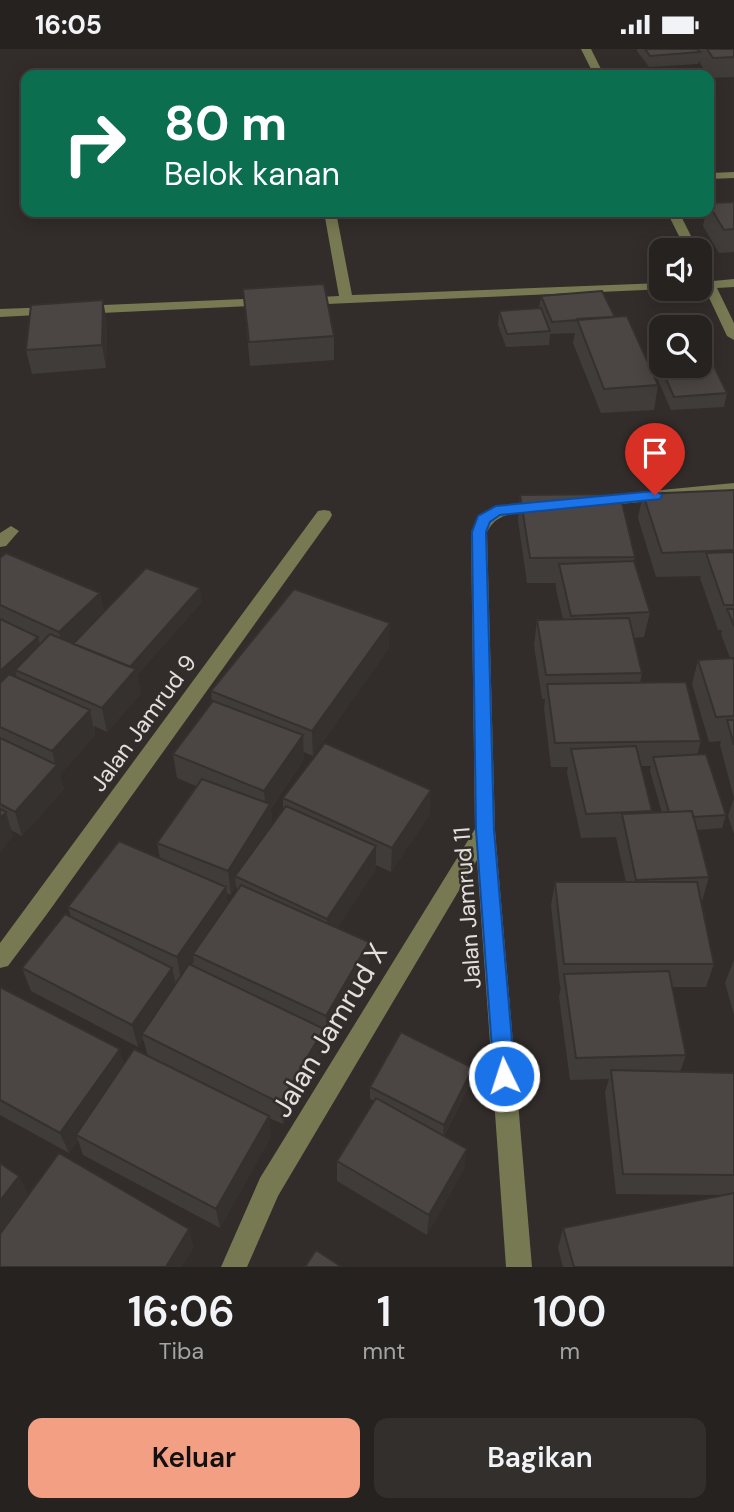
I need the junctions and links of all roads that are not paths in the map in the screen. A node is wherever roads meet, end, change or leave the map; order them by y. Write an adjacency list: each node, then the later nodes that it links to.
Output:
1 (586, 49): 2 (street)
2 (596, 70)
3 (734, 175): 4 (street)
4 (714, 176)
5 (331, 217): 12 (street)
6 (676, 217): 7 (street)
7 (686, 238)
8 (734, 283): 9 (street)
9 (712, 285)
10 (649, 288): 12 (street)
11 (712, 298): 14 (street)
12 (346, 299): 13 (street)
13 (0, 313)
14 (734, 336)
15 (734, 488): 16 (street)
16 (589, 502)
17 (562, 505): 19 (street, Jalan Jamrud 11)
18 (324, 515): 20 (street, Jalan Jamrud 9)
19 (485, 830): 21 (street, Jalan Jamrud X); 22 (street, Jalan Jamrud 11)
20 (0, 959)
21 (234, 1267)
22 (519, 1267)

